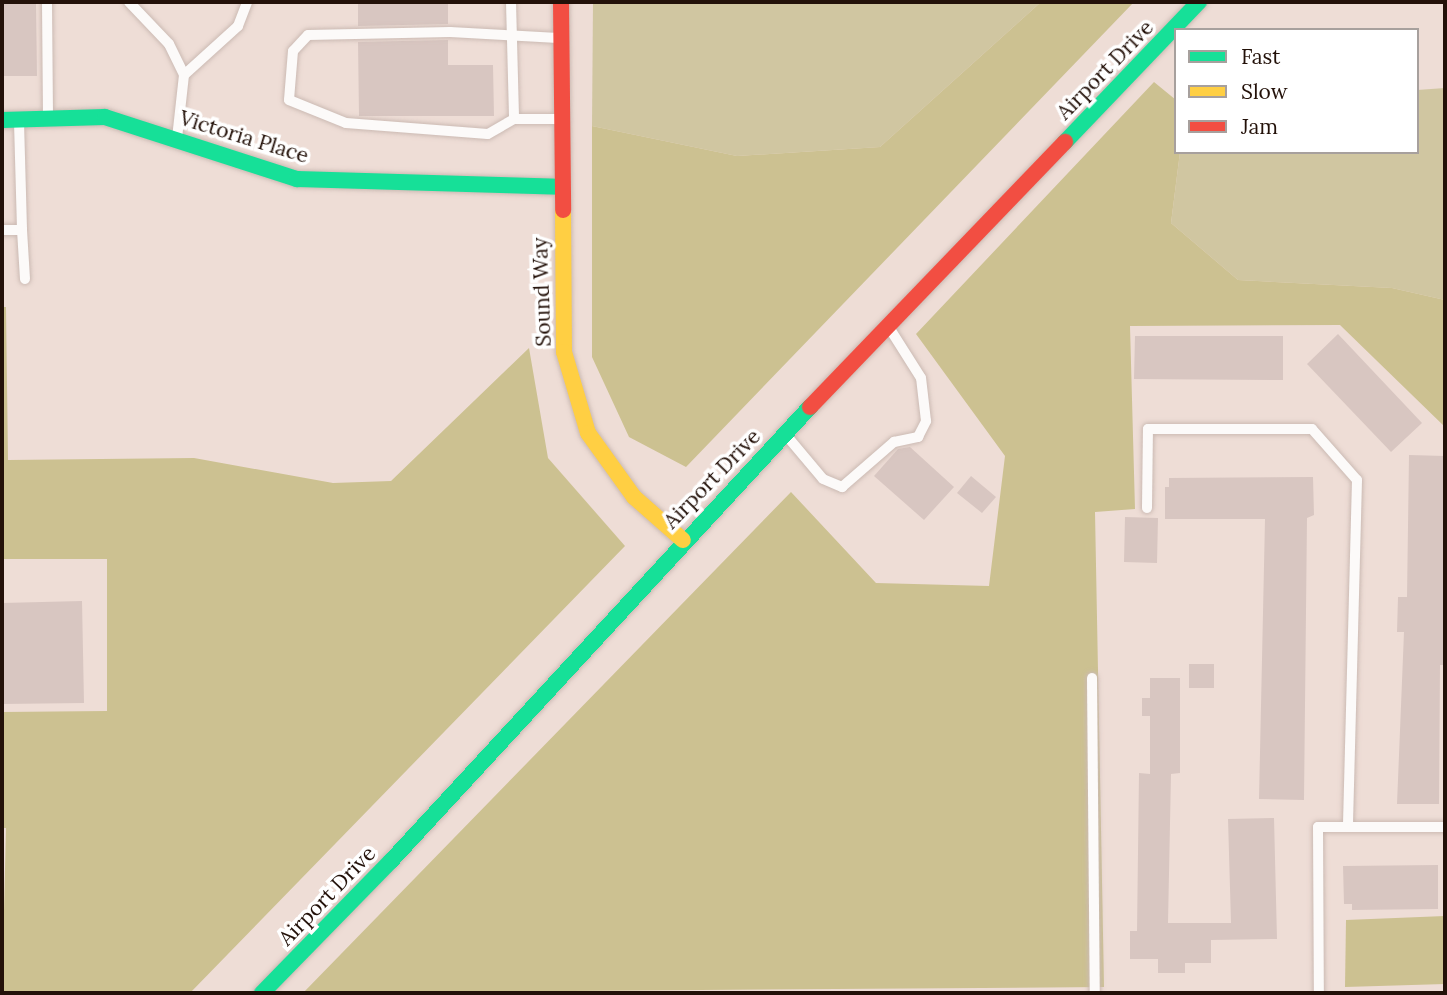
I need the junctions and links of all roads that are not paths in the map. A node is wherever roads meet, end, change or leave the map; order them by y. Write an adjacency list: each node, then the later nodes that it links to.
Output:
1 (47, 2): 12 (lane)
2 (129, 2): 11 (lane)
3 (247, 2): 11 (lane)
4 (511, 2): 9 (lane)
5 (561, 2): 10 (main road, Sound Way)
6 (1199, 2): 7 (main road, Airport Drive)
7 (1174, 28)
8 (1174, 28): 21 (main road, Airport Drive)
9 (512, 36): 10 (lane); 13 (lane); 13 (lane)
10 (561, 38): 14 (main road, Sound Way)
11 (184, 75): 16 (lane)
12 (48, 118): 15 (main road, Victoria Place); 16 (main road, Victoria Place)
13 (514, 119): 14 (lane)
14 (561, 119): 17 (main road, Sound Way)
15 (10, 120): 19 (lane)
16 (177, 138): 17 (main road, Victoria Place)
17 (560, 187): 24 (main road, Sound Way)
18 (2, 230): 19 (lane)
19 (22, 230): 20 (lane)
20 (24, 279)
21 (888, 326): 22 (main road, Airport Drive); 22 (lane)
22 (785, 434): 24 (main road, Airport Drive)
23 (1147, 509): 26 (lane)
24 (682, 540): 28 (main road, Airport Drive)
25 (1092, 678): 29 (lane)
26 (1348, 827): 27 (lane); 30 (lane)
27 (1445, 827)
28 (262, 993)
29 (1095, 993)
30 (1319, 993)

